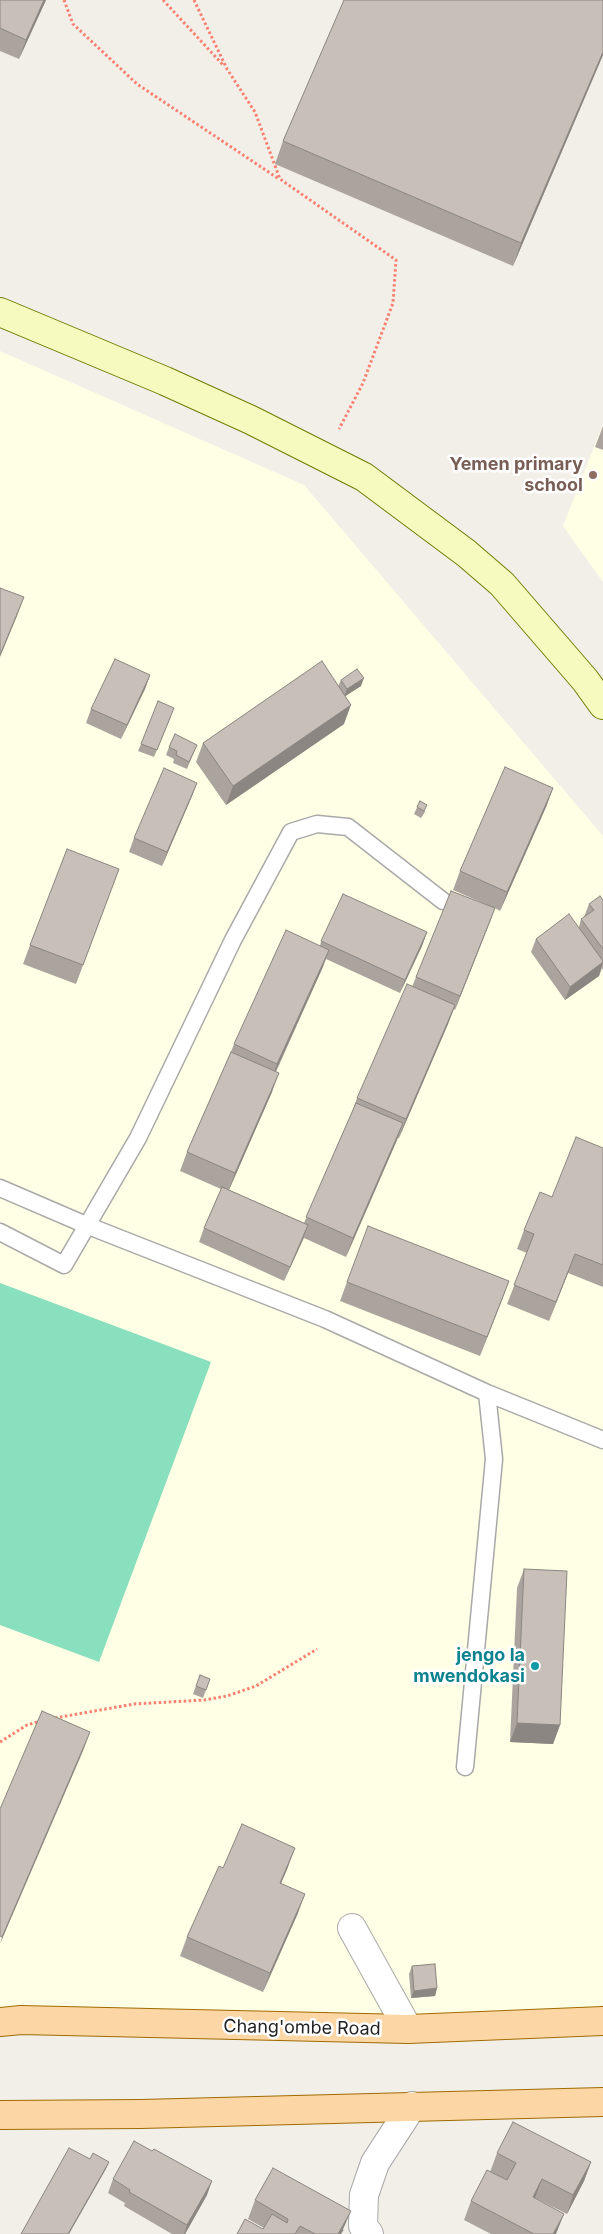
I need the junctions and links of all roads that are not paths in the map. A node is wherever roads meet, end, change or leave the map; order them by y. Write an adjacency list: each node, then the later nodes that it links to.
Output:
1 (0, 312): 2 (street)
2 (603, 705)
3 (443, 901): 5 (lane)
4 (0, 1188): 5 (lane)
5 (86, 1225): 6 (lane); 7 (lane)
6 (0, 1232)
7 (487, 1393): 8 (lane); 9 (lane)
8 (603, 1440)
9 (465, 1768)
10 (352, 1928): 13 (street)
11 (603, 2021): 13 (main road, Chang'ombe Road)
12 (0, 2022): 13 (main road, Chang'ombe Road)
13 (408, 2029)
14 (603, 2102): 15 (main road)
15 (412, 2106): 16 (main road); 17 (street)
16 (0, 2115)
17 (370, 2234)

